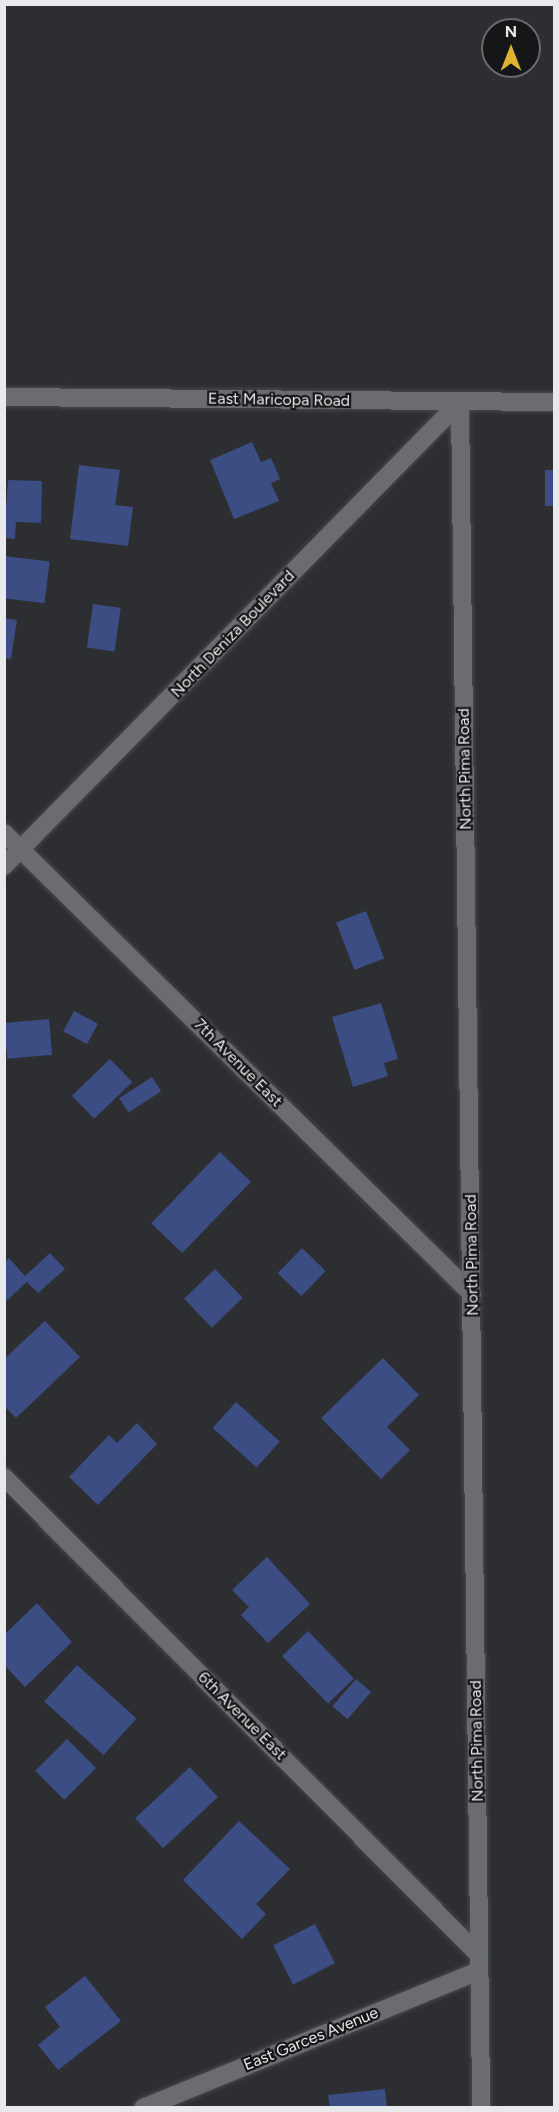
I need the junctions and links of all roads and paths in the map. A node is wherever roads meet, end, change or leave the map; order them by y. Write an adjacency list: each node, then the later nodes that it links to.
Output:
1 (4, 397): 2 (street, East Maricopa Road)
2 (460, 402): 3 (street, East Maricopa Road); 5 (street, North Deniza Boulevard); 7 (street, North Pima Road)
3 (555, 402)
4 (4, 832): 5 (street, 7th Avenue East)
5 (22, 850): 6 (street, North Deniza Boulevard); 7 (street, 7th Avenue East)
6 (4, 866)
7 (472, 1294): 9 (street, North Pima Road)
8 (4, 1478): 9 (street, 6th Avenue East)
9 (479, 1963): 10 (street, East Garces Avenue); 11 (street, North Pima Road)
10 (143, 2108)
11 (481, 2108)

